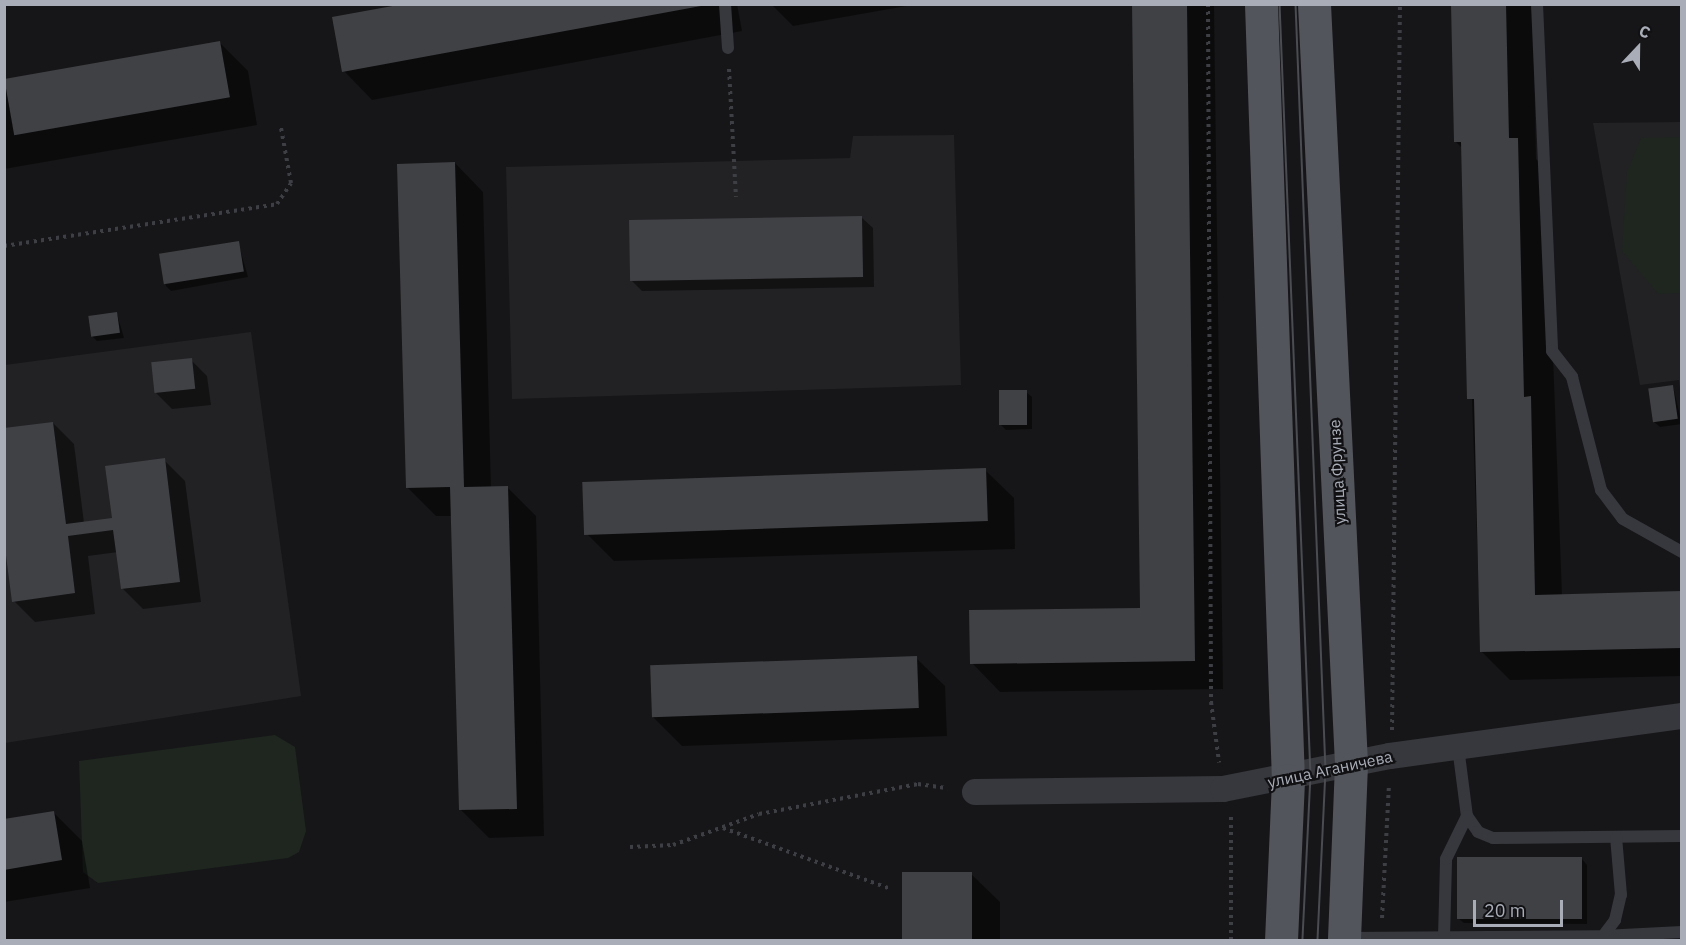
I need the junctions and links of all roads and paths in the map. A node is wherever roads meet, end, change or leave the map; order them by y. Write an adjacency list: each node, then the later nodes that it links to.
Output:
1 (725, 4): 7 (lane)
2 (1208, 4): 17 (path)
3 (1261, 4): 16 (main road)
4 (1314, 4): 15 (main road, улица Фрунзе)
5 (1400, 4): 14 (path)
6 (1537, 4): 11 (lane)
7 (728, 48): 9 (path)
8 (281, 128): 10 (path)
9 (736, 197)
10 (4, 246)
11 (1682, 552)
12 (1682, 716): 13 (street, улица Аганичева)
13 (1458, 747): 14 (street, улица Аганичева); 19 (lane)
14 (1390, 756): 15 (street, улица Аганичева); 27 (path)
15 (1351, 764): 16 (street, улица Аганичева); 29 (main road, улица Фрунзе)
16 (1288, 780): 17 (street, улица Аганичева); 31 (main road)
17 (1223, 789): 18 (street, улица Аганичева); 30 (path)
18 (975, 792): 20 (path)
19 (1467, 816): 22 (lane); 28 (lane)
20 (722, 828): 23 (path); 24 (path)
21 (1682, 836): 22 (lane)
22 (1616, 837): 26 (lane)
23 (630, 847)
24 (891, 889)
25 (1682, 932): 26 (lane)
26 (1604, 936): 28 (lane)
27 (1381, 938): 28 (lane); 29 (lane)
28 (1444, 938)
29 (1345, 939)
30 (1231, 940)
31 (1281, 940)

